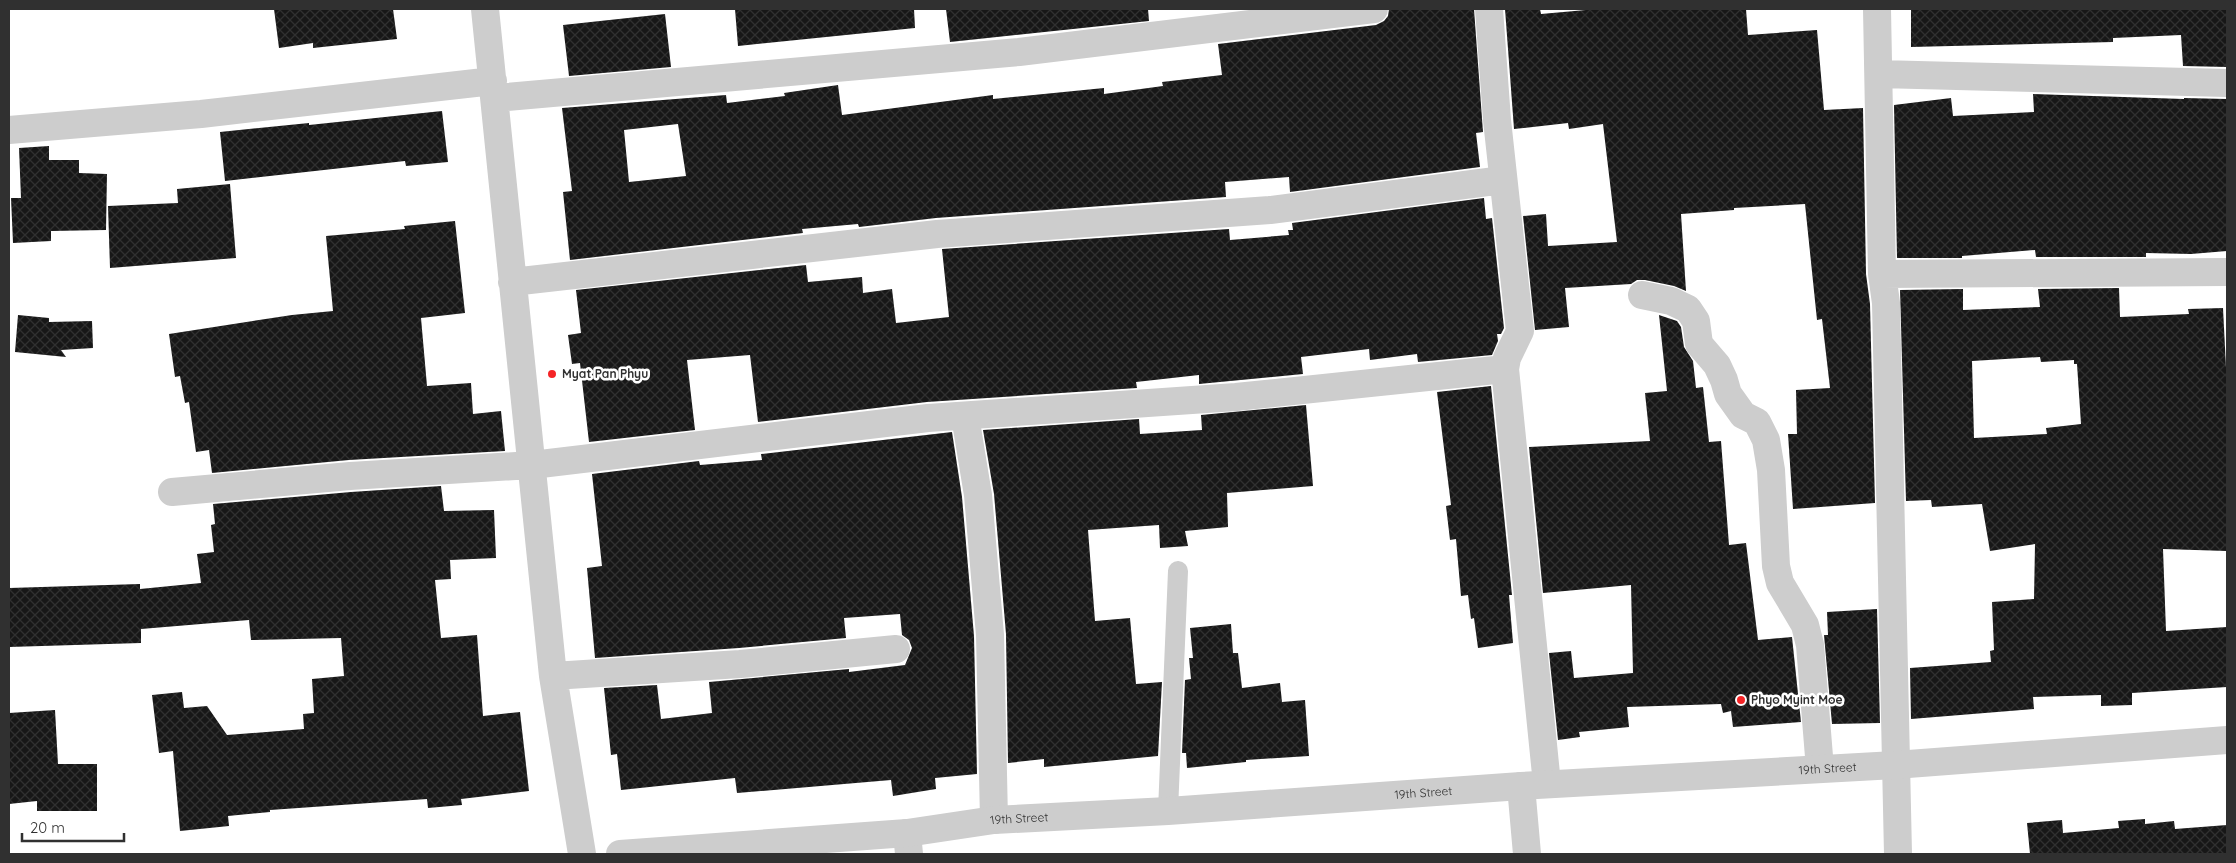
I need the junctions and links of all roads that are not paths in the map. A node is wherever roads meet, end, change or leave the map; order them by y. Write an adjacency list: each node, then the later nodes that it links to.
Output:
1 (485, 9): 7 (street)
2 (1374, 9): 7 (street)
3 (1489, 9): 9 (street)
4 (1877, 9): 5 (street)
5 (1879, 74): 6 (street); 11 (street)
6 (2227, 83)
7 (494, 89): 8 (street); 12 (street)
8 (9, 130)
9 (1503, 180): 12 (street); 14 (street)
10 (2227, 272): 11 (street)
11 (1882, 274): 22 (street)
12 (512, 282): 16 (street)
13 (1642, 295): 23 (street)
14 (1505, 370): 15 (street); 24 (street)
15 (965, 416): 16 (street); 27 (street)
16 (532, 465): 17 (street); 20 (street)
17 (172, 492)
18 (1178, 571): 26 (lane)
19 (896, 649): 20 (street)
20 (553, 676): 29 (street)
21 (2227, 740): 22 (street, 19th Street)
22 (1895, 765): 23 (street, 19th Street); 32 (street)
23 (1820, 770): 24 (street, 19th Street)
24 (1548, 784): 25 (street, 19th Street)
25 (1521, 786): 26 (street, 19th Street); 31 (street)
26 (1168, 811): 27 (street, 19th Street)
27 (994, 820): 28 (street, 19th Street)
28 (908, 844): 30 (street, 19th Street)
29 (582, 854)
30 (620, 854)
31 (1527, 854)
32 (1898, 854)

